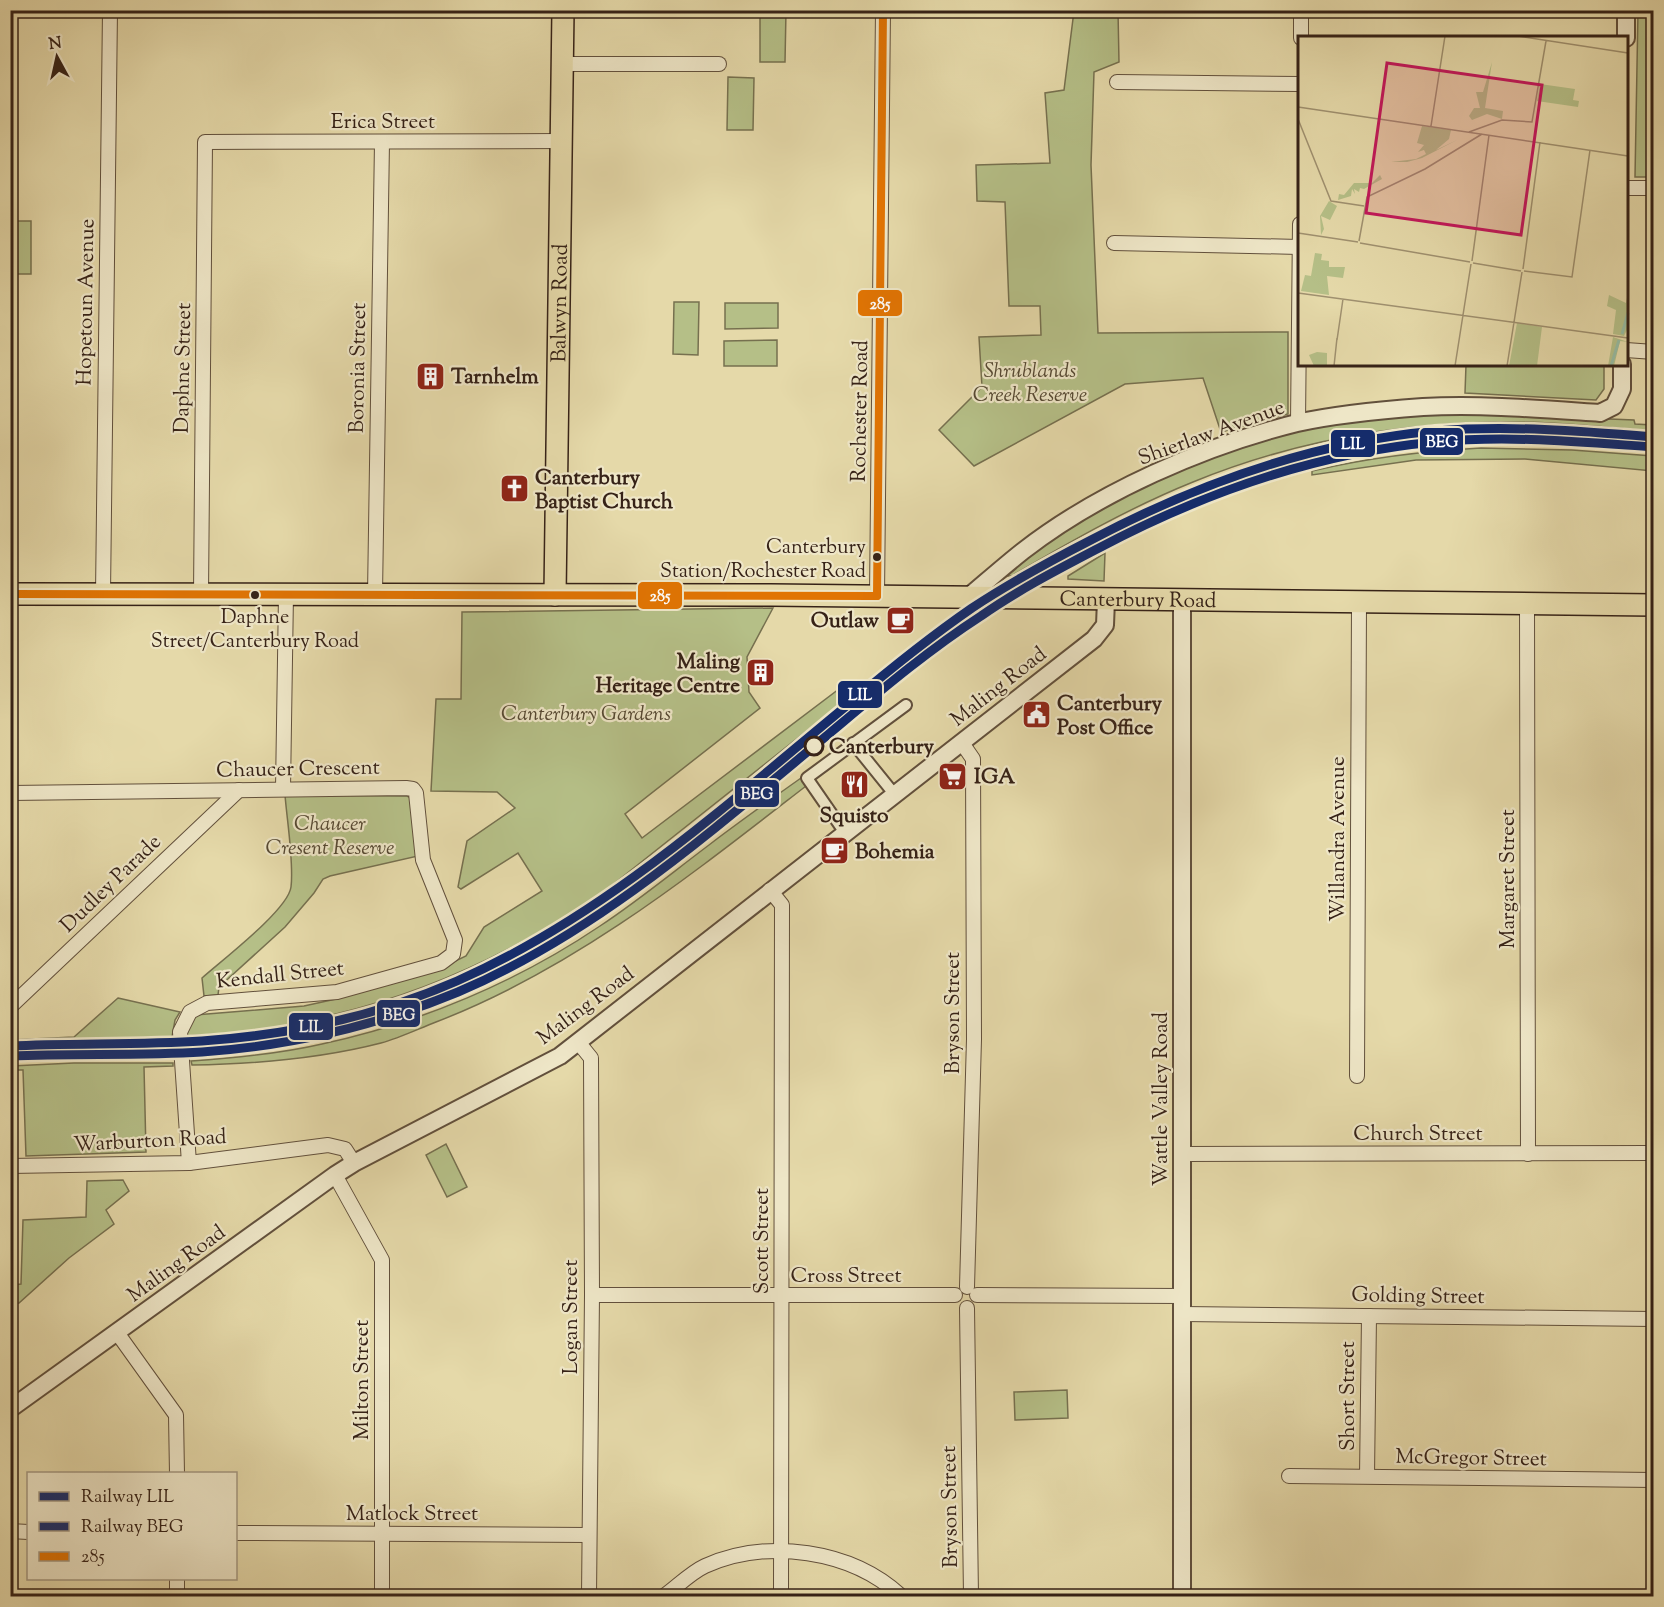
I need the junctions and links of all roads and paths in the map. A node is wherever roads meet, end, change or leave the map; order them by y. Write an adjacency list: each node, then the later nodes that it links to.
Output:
1 (110, 10): 26 (street, Hopetoun Avenue)
2 (563, 10): 8 (main road, Balwyn Road)
3 (883, 10): 31 (street, Rochester Road)
4 (1301, 10): 6 (street)
5 (1626, 10): 7 (street)
6 (1301, 36)
7 (1626, 36)
8 (562, 64): 9 (street); 12 (main road, Balwyn Road)
9 (718, 64)
10 (1117, 82): 11 (street)
11 (1298, 84)
12 (561, 141): 14 (street, Erica Street); 30 (main road, Balwyn Road)
13 (205, 142): 14 (street, Erica Street); 27 (street, Daphne Street)
14 (382, 142): 29 (street, Boronia Street)
15 (1628, 188): 16 (street)
16 (1653, 188)
17 (1114, 243): 18 (street)
18 (1298, 247)
19 (1628, 350): 20 (street)
20 (1653, 352)
21 (1298, 366): 23 (street)
22 (1622, 366): 23 (street, Shierlaw Avenue)
23 (1298, 423): 24 (street, Shierlaw Avenue)
24 (1006, 565): 32 (street, Shierlaw Avenue); 33 (street)
25 (10, 594): 26 (main road, Canterbury Road)
26 (103, 594): 27 (main road, Canterbury Road)
27 (201, 594): 28 (main road, Canterbury Road)
28 (286, 594): 29 (main road, Canterbury Road); 42 (street)
29 (375, 594): 30 (main road, Canterbury Road)
30 (555, 595): 31 (main road, Canterbury Road)
31 (878, 596): 32 (main road, Canterbury Road)
32 (967, 598): 33 (main road, Canterbury Road)
33 (1016, 598): 34 (main road, Canterbury Road)
34 (1107, 600): 35 (main road, Canterbury Road); 41 (street, Maling Road)
35 (1182, 601): 36 (main road, Canterbury Road); 53 (street, Wattle Valley Road)
36 (1359, 603): 37 (main road, Canterbury Road); 51 (street, Willandra Avenue)
37 (1527, 604): 38 (main road, Canterbury Road); 54 (street, Margaret Street)
38 (1653, 605)
39 (906, 705): 40 (street)
40 (854, 743): 45 (street); 46 (street)
41 (962, 743): 45 (street, Maling Road); 59 (street, Bryson Street)
42 (283, 789): 43 (street, Chaucer Crescent); 48 (street, Chaucer Crescent)
43 (239, 790): 44 (street, Chaucer Crescent); 49 (street, Dudley Parade)
44 (10, 793)
45 (895, 795): 46 (street, Maling Road)
46 (845, 833): 47 (street, Maling Road)
47 (770, 890): 50 (street, Maling Road); 62 (street, Scott Street)
48 (453, 954): 55 (street, Kendall Street)
49 (10, 1007)
50 (579, 1042): 56 (street, Maling Road); 60 (street, Logan Street)
51 (1357, 1076)
52 (1653, 1153): 54 (street, Church Street)
53 (1183, 1154): 54 (street, Church Street); 63 (street, Wattle Valley Road)
54 (1528, 1154)
55 (189, 1163): 56 (street, Warburton Road); 57 (street, Warburton Road)
56 (354, 1163): 58 (street, Maling Road)
57 (10, 1166)
58 (334, 1175): 68 (street, Maling Road); 77 (street, Milton Street)
59 (972, 1291): 61 (street); 63 (street); 64 (street)
60 (592, 1295): 62 (street, Cross Street); 78 (street, Logan Street)
61 (955, 1295): 62 (street, Cross Street); 64 (street)
62 (783, 1296): 79 (street, Scott Street)
63 (1182, 1296): 65 (street, Wattle Valley Road)
64 (968, 1308): 87 (street, Bryson Street)
65 (1182, 1314): 66 (street, Golding Street); 88 (street, Wattle Valley Road)
66 (1369, 1316): 67 (street, Golding Street); 72 (street, Short Street)
67 (1653, 1319)
68 (118, 1334): 69 (street, Maling Road); 70 (street)
69 (10, 1409)
70 (177, 1472)
71 (1289, 1476): 72 (street, McGregor Street)
72 (1367, 1476): 73 (street, McGregor Street)
73 (1653, 1480)
74 (10, 1531): 75 (street)
75 (27, 1532)
76 (237, 1533): 77 (street, Matlock Street)
77 (382, 1534): 78 (street, Matlock Street); 82 (street, Milton Street)
78 (588, 1535): 83 (street, Logan Street)
79 (781, 1551): 84 (street); 85 (street, Scott Street); 86 (street)
80 (177, 1580): 81 (street)
81 (177, 1596)
82 (382, 1596)
83 (589, 1596)
84 (664, 1596)
85 (781, 1596)
86 (901, 1596)
87 (971, 1596)
88 (1182, 1596)

